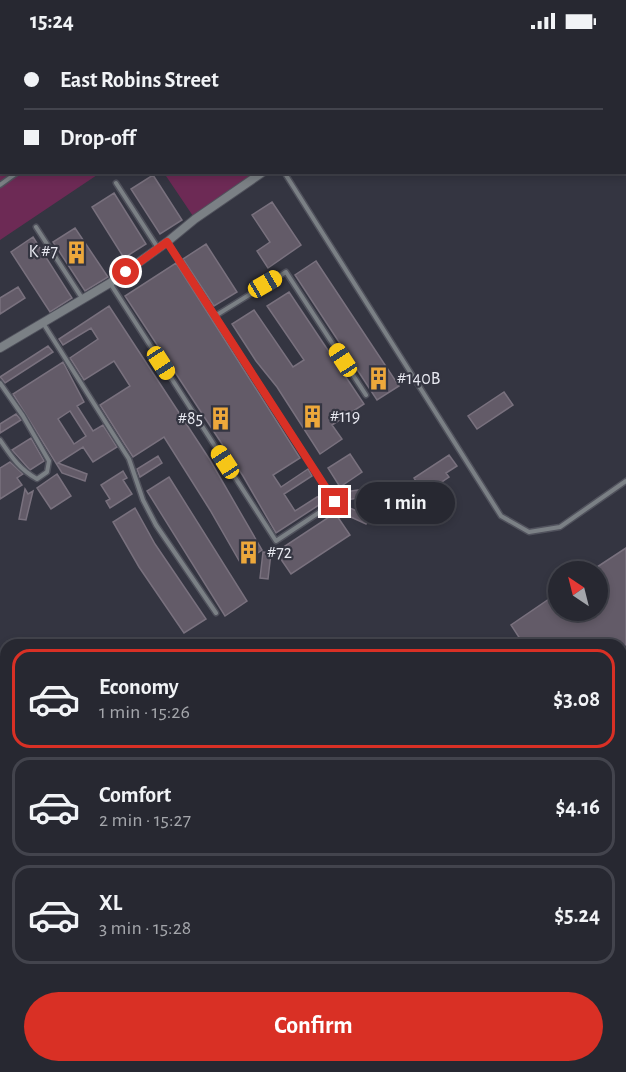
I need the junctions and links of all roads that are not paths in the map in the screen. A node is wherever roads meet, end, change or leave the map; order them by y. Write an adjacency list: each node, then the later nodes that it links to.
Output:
1 (15, 174): 5 (lane)
2 (260, 174): 7 (street)
3 (285, 174): 17 (lane)
4 (116, 183): 8 (lane)
5 (0, 185)
6 (36, 226): 10 (lane)
7 (167, 242): 8 (street); 11 (lane)
8 (158, 249): 9 (street)
9 (110, 284): 10 (street); 11 (lane)
10 (83, 299): 12 (street)
11 (215, 316): 15 (lane)
12 (42, 322): 13 (street); 18 (lane)
13 (0, 348)
14 (0, 383): 16 (lane)
15 (366, 395)
16 (0, 440)
17 (626, 481)
18 (216, 613)

